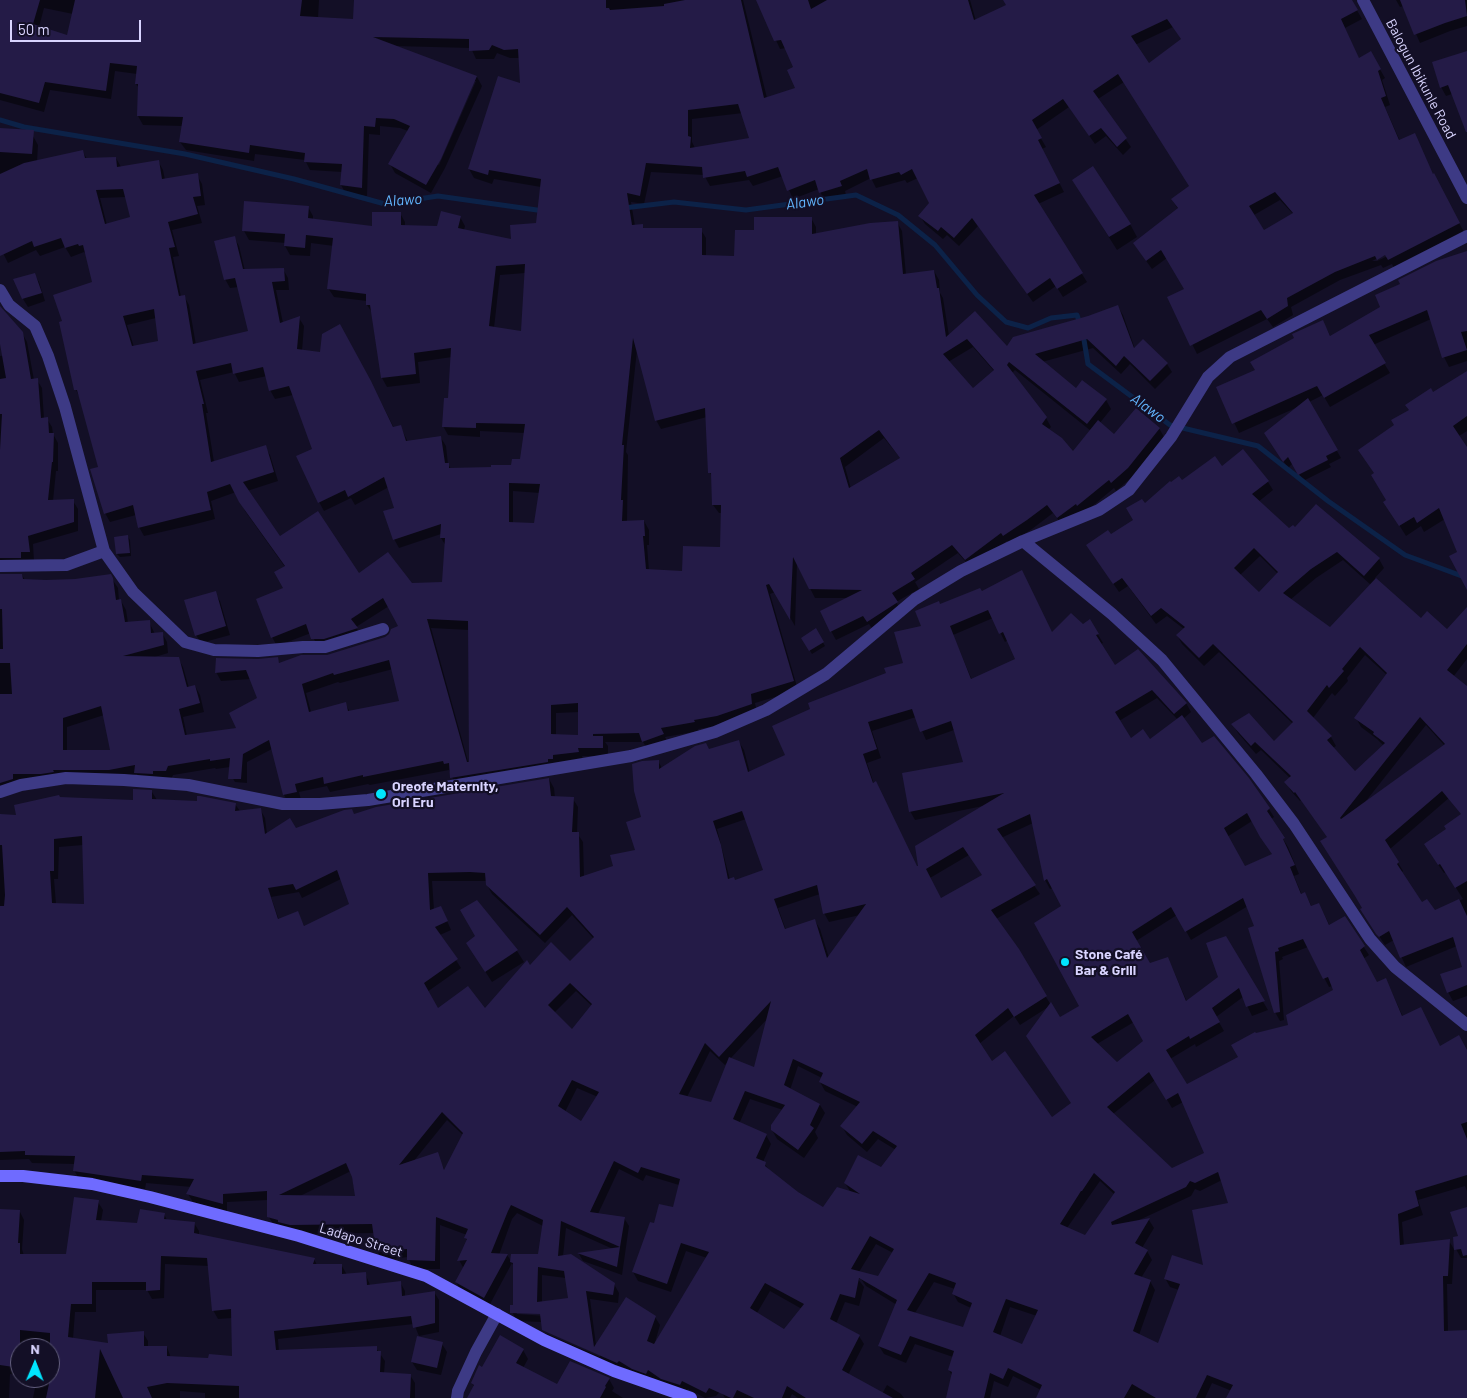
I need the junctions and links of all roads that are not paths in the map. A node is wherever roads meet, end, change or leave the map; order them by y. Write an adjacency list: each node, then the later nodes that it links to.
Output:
1 (1362, 0): 2 (street, Balogun Ibikunle Road)
2 (1467, 198)
3 (1467, 236): 5 (street)
4 (0, 290): 6 (street)
5 (1023, 541): 9 (street); 10 (street)
6 (104, 551): 7 (street); 8 (street)
7 (0, 566)
8 (383, 629)
9 (0, 792)
10 (1467, 1025)
11 (0, 1176): 12 (main road, Ladapo Street)
12 (497, 1314): 13 (street); 14 (main road, Ladapo Street)
13 (457, 1398)
14 (691, 1398)

